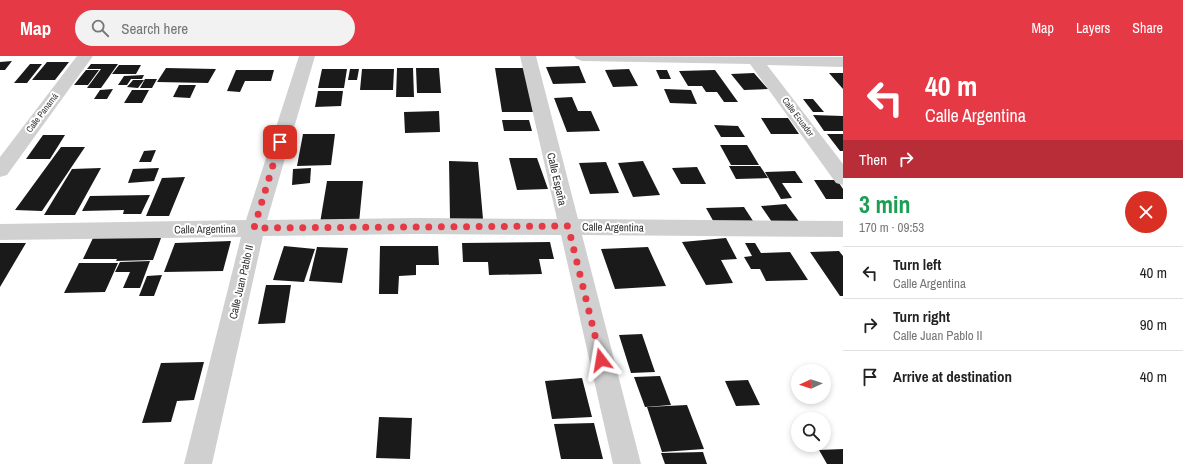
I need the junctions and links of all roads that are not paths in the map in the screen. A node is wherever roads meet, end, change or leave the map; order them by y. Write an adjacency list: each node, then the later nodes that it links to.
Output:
1 (85, 56): 7 (street, Calle Panamá)
2 (306, 56): 10 (street, Calle Juan Pablo II)
3 (528, 56): 9 (street, Calle España)
4 (582, 56): 5 (street)
5 (754, 58): 6 (street); 8 (street, Calle Ecuador)
6 (843, 62)
7 (0, 170)
8 (843, 178)
9 (568, 226): 10 (street, Calle Argentina); 11 (street, Calle Argentina); 14 (street, Calle España)
10 (254, 228): 12 (street, Calle Argentina); 13 (street, Calle Juan Pablo II)
11 (843, 229)
12 (0, 232)
13 (198, 464)
14 (627, 464)

